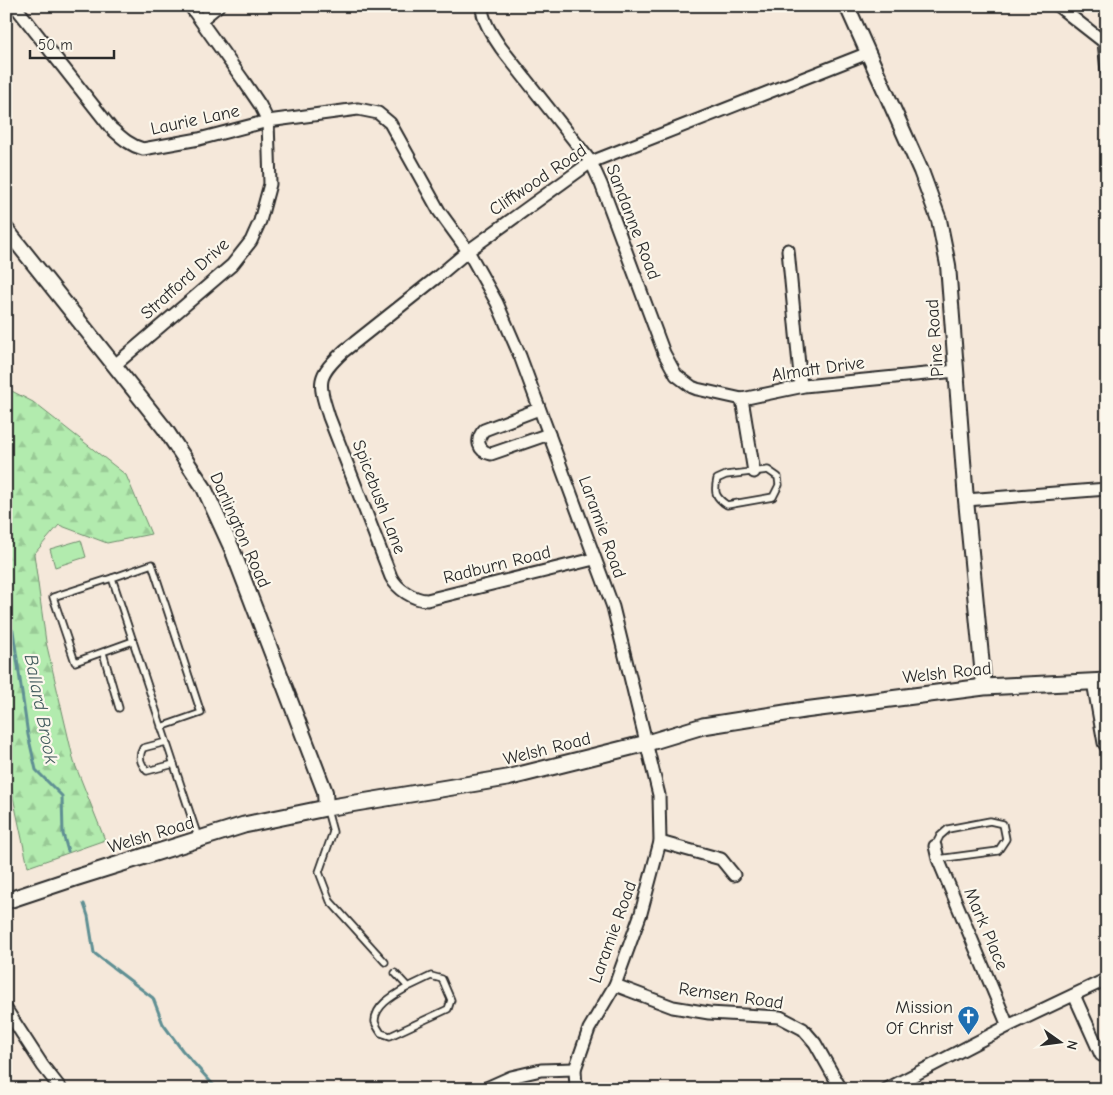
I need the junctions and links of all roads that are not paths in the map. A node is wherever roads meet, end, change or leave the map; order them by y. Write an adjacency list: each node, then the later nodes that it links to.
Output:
1 (15, 6): 11 (street, Laurie Lane)
2 (190, 6): 7 (street, Stratford Drive)
3 (218, 6): 7 (street)
4 (482, 6): 12 (street, Sandanne Road)
5 (847, 6): 9 (street, Pine Road)
6 (1058, 6): 8 (street)
7 (201, 20): 11 (street, Stratford Drive)
8 (1105, 41): 10 (street)
9 (868, 54): 12 (street, Cliffwood Road); 17 (street, Pine Road)
10 (1107, 72)
11 (268, 122): 15 (street, Laramie Road); 16 (street, Stratford Drive)
12 (591, 162): 15 (street, Cliffwood Road); 18 (street, Sandanne Road)
13 (6, 229): 16 (street, Darlington Road)
14 (788, 250): 19 (street)
15 (468, 251): 21 (street, Cliffwood Road); 22 (street, Laramie Road)
16 (115, 365): 40 (street, Darlington Road)
17 (956, 371): 19 (street, Almatt Drive); 26 (street, Pine Road)
18 (687, 383): 20 (street, Almatt Drive)
19 (801, 386): 20 (street, Almatt Drive)
20 (742, 399): 24 (street)
21 (325, 406): 29 (street, Spicebush Lane)
22 (540, 409): 23 (street, Laramie Road); 23 (street)
23 (549, 434): 27 (street, Laramie Road)
24 (754, 472): 24 (lane)
25 (1107, 489): 26 (street)
26 (966, 500): 33 (street, Pine Road)
27 (594, 559): 29 (street, Radburn Road); 37 (street, Laramie Road)
28 (112, 578): 30 (lane); 31 (lane); 35 (lane)
29 (409, 594)
30 (133, 641): 31 (lane); 35 (lane)
31 (102, 652): 34 (lane)
32 (1100, 681): 33 (main road, Welsh Road); 38 (street)
33 (984, 687): 37 (main road, Welsh Road)
34 (119, 708)
35 (161, 727): 36 (lane)
36 (166, 742): 39 (lane); 39 (lane)
37 (647, 743): 40 (main road, Welsh Road); 42 (street, Laramie Road)
38 (1107, 748)
39 (174, 764): 41 (lane)
40 (326, 808): 41 (main road, Welsh Road); 47 (lane)
41 (198, 840): 46 (main road, Welsh Road)
42 (660, 842): 45 (street); 50 (street, Laramie Road)
43 (935, 846): 44 (street, Mark Place); 44 (lane)
44 (938, 859): 54 (street, Mark Place)
45 (734, 875)
46 (6, 901)
47 (385, 962)
48 (395, 973): 51 (lane)
49 (1107, 979): 52 (street)
50 (614, 985): 56 (street, Laramie Road); 60 (street, Remsen Road)
51 (408, 987): 51 (lane)
52 (1074, 996): 54 (street); 55 (street)
53 (6, 1008): 57 (street)
54 (1008, 1026): 61 (street)
55 (1100, 1055)
56 (575, 1069): 58 (street); 59 (street, Laramie Road)
57 (61, 1089)
58 (484, 1089)
59 (576, 1089)
60 (841, 1089)
61 (887, 1089)

